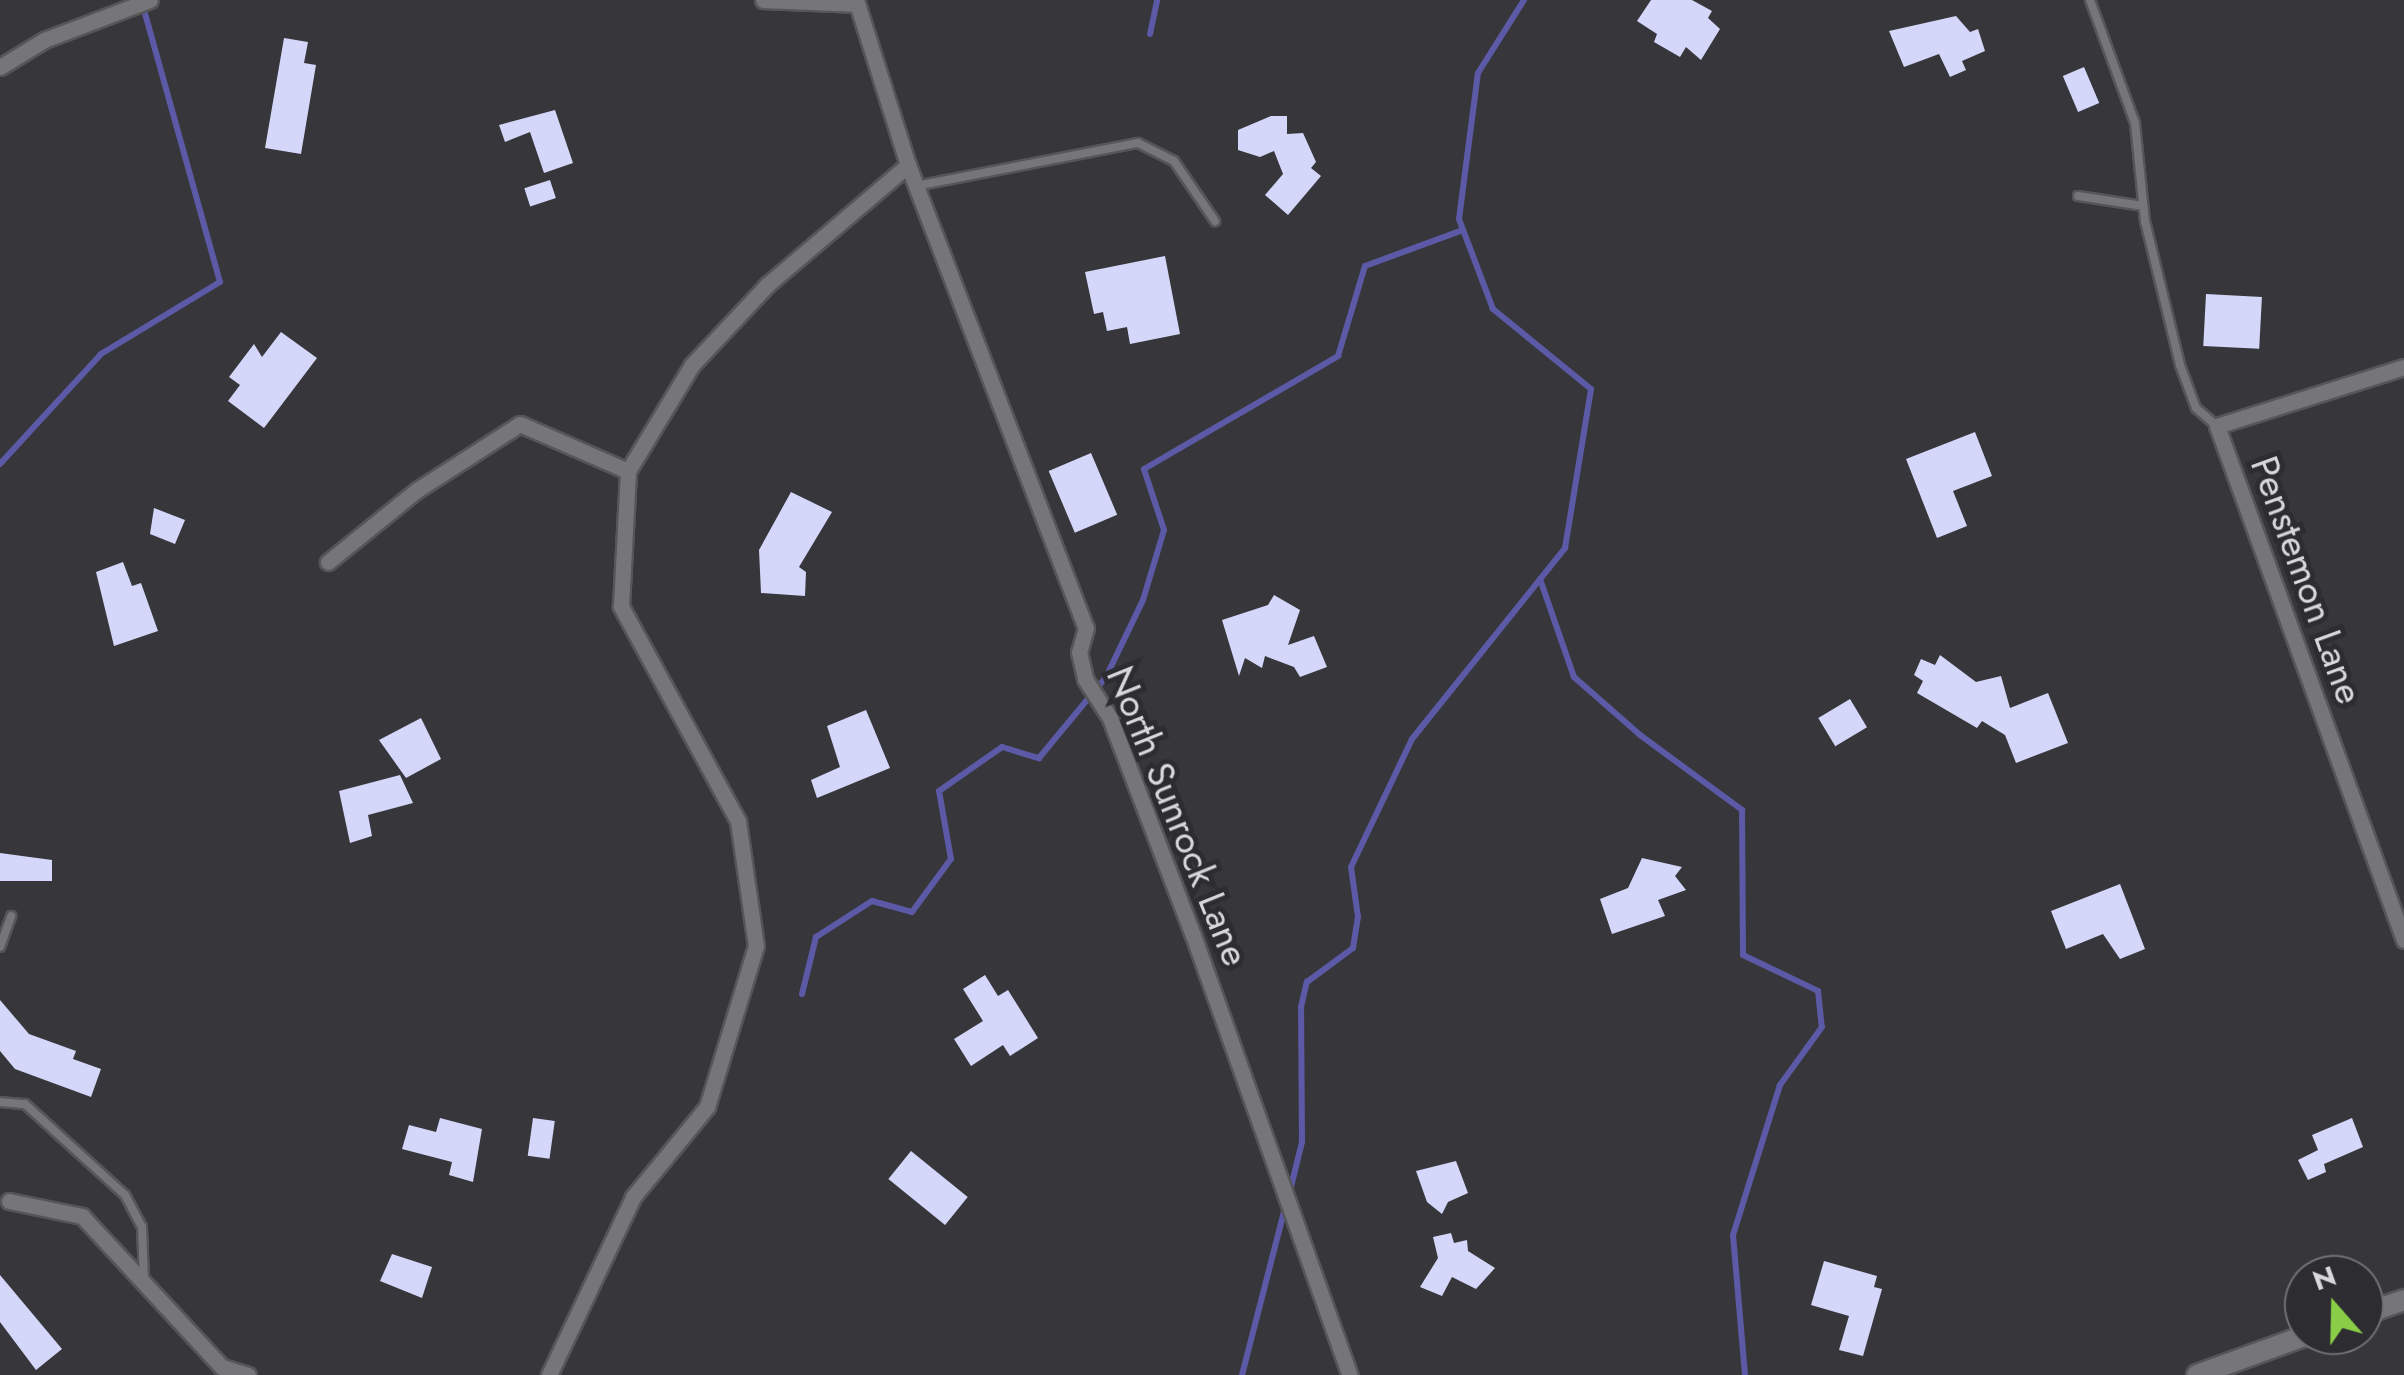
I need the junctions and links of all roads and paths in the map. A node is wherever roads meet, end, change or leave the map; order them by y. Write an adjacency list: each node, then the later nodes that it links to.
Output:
1 (150, 0): 5 (street)
2 (763, 0): 4 (street)
3 (2090, 0): 9 (lane)
4 (858, 1): 6 (street, North Sunrock Lane)
5 (0, 66)
6 (908, 165): 7 (street, North Sunrock Lane); 13 (street)
7 (916, 186): 10 (lane); 24 (street, North Sunrock Lane)
8 (2078, 196): 9 (lane)
9 (2143, 206): 12 (lane)
10 (1216, 221)
11 (2404, 367): 12 (street, Penstemon Lane)
12 (2217, 426): 16 (street, Penstemon Lane)
13 (628, 471): 14 (street); 23 (street)
14 (328, 562)
15 (11, 916): 17 (lane)
16 (2404, 940)
17 (0, 947)
18 (0, 1102): 20 (lane)
19 (9, 1201): 20 (street)
20 (143, 1282): 22 (street)
21 (2284, 1343): 25 (street)
22 (248, 1375)
23 (549, 1375)
24 (1350, 1375)
25 (2197, 1375)

